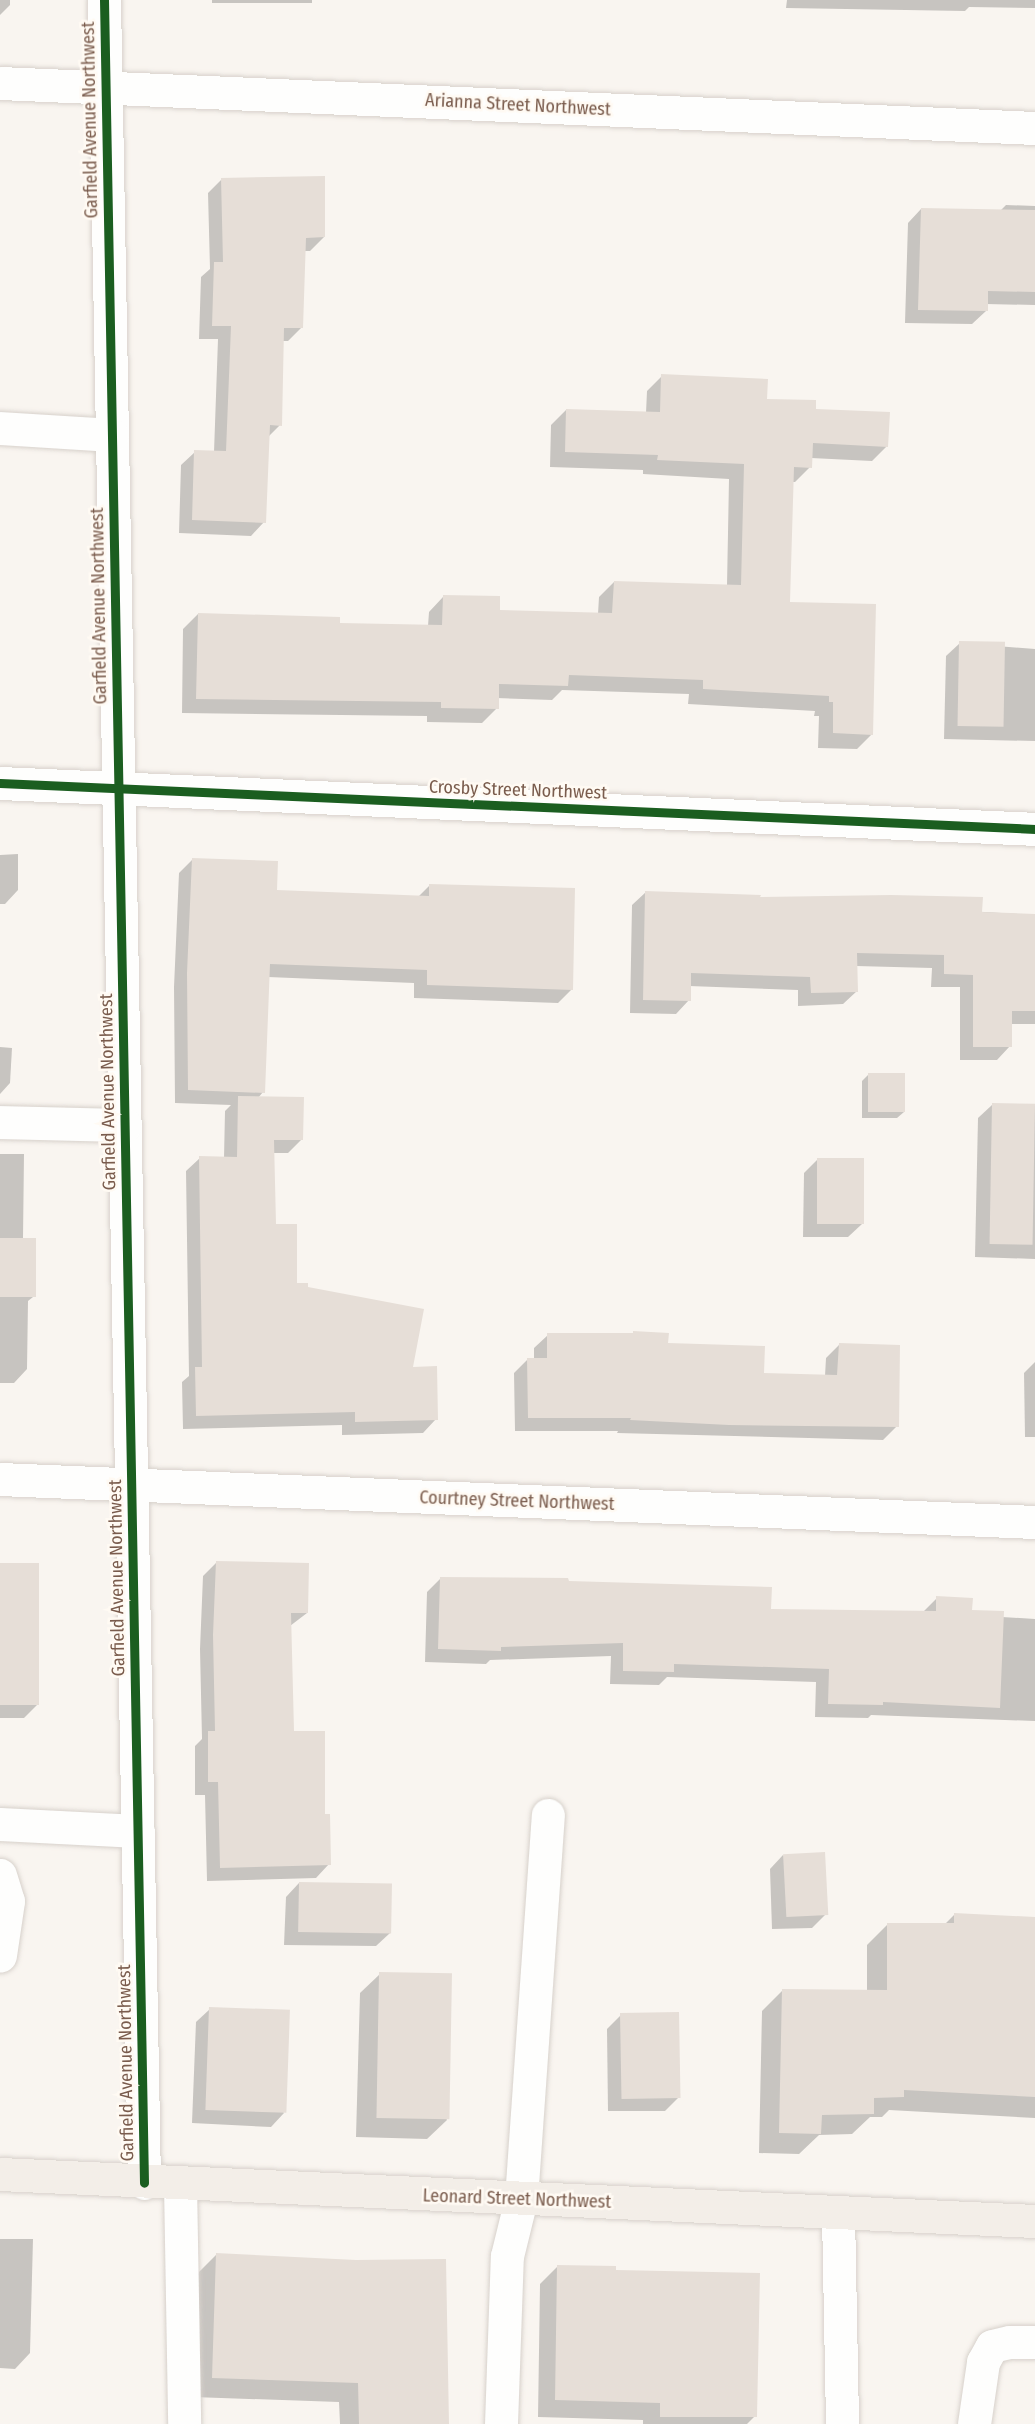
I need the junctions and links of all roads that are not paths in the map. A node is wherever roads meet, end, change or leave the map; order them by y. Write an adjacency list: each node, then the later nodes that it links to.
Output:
1 (104, 0): 3 (street, Garfield Avenue Northwest)
2 (0, 83): 3 (street, Arianna Street Northwest)
3 (106, 86): 4 (street, Arianna Street Northwest); 6 (street, Garfield Avenue Northwest)
4 (1035, 128)
5 (0, 429): 6 (street)
6 (112, 435): 8 (street, Garfield Avenue Northwest)
7 (0, 783): 8 (street, Crosby Street Northwest)
8 (119, 790): 9 (street, Crosby Street Northwest); 11 (street, Garfield Avenue Northwest)
9 (1035, 829)
10 (0, 1122): 11 (street)
11 (125, 1125): 13 (street, Garfield Avenue Northwest)
12 (0, 1479): 13 (street, Courtney Street Northwest)
13 (132, 1485): 14 (street, Courtney Street Northwest); 17 (street, Garfield Avenue Northwest)
14 (1035, 1522)
15 (548, 1815): 23 (street)
16 (0, 1824): 17 (street)
17 (138, 1830): 21 (street, Garfield Avenue Northwest)
18 (0, 1875): 19 (street)
19 (0, 1955)
20 (0, 2174): 21 (main road, Leonard Street Northwest)
21 (144, 2183): 22 (main road, Leonard Street Northwest)
22 (180, 2184): 23 (main road, Leonard Street Northwest); 27 (street)
23 (521, 2199): 24 (main road, Leonard Street Northwest); 28 (street)
24 (838, 2213): 25 (main road, Leonard Street Northwest); 29 (street)
25 (1035, 2221)
26 (1035, 2342): 30 (street)
27 (183, 2424)
28 (501, 2424)
29 (842, 2424)
30 (974, 2424)

